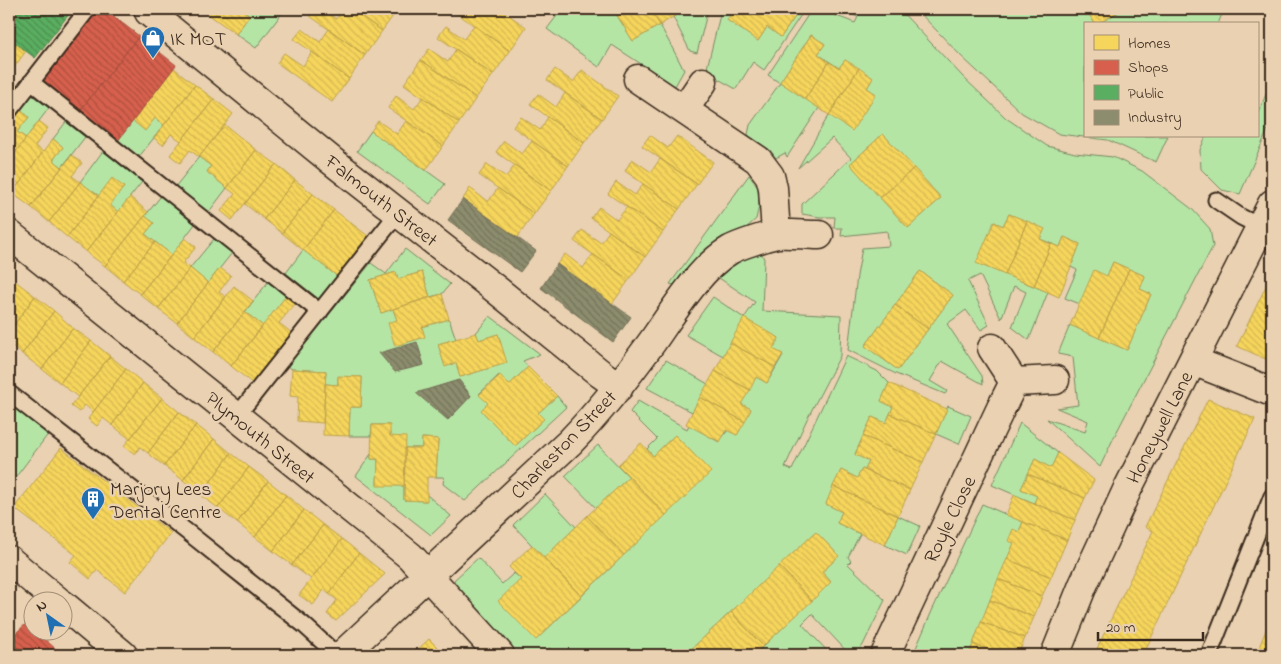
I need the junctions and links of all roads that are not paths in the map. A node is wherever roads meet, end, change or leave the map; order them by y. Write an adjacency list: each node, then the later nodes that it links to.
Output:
1 (88, 9): 4 (lane)
2 (148, 9): 9 (main road, Falmouth Street)
3 (638, 79): 7 (main road)
4 (31, 82): 6 (lane); 14 (lane)
5 (703, 82): 7 (main road)
6 (9, 110)
7 (684, 110): 12 (main road)
8 (1216, 200): 10 (lane)
9 (398, 213): 14 (lane); 19 (main road, Falmouth Street)
10 (1267, 216): 16 (main road, Honeywell Lane)
11 (9, 234): 22 (main road, Plymouth Street)
12 (776, 234): 13 (main road, Charleston Street); 19 (main road, Charleston Street)
13 (818, 235)
14 (320, 312): 22 (lane)
15 (992, 348): 18 (main road)
16 (1192, 361): 20 (main road); 33 (main road, Honeywell Lane)
17 (1055, 380): 18 (main road)
18 (1014, 382): 32 (main road, Royle Close)
19 (619, 387): 25 (main road, Charleston Street)
20 (1272, 392)
21 (9, 393): 29 (lane)
22 (236, 417): 25 (main road, Plymouth Street)
23 (1272, 496): 34 (lane)
24 (13, 571): 26 (main road)
25 (427, 575): 30 (main road, Charleston Street); 31 (main road, Plymouth Street)
26 (44, 592)
27 (72, 612): 28 (main road)
28 (124, 655)
29 (333, 655)
30 (342, 655)
31 (500, 655)
32 (884, 655)
33 (1055, 655)
34 (1209, 655)

